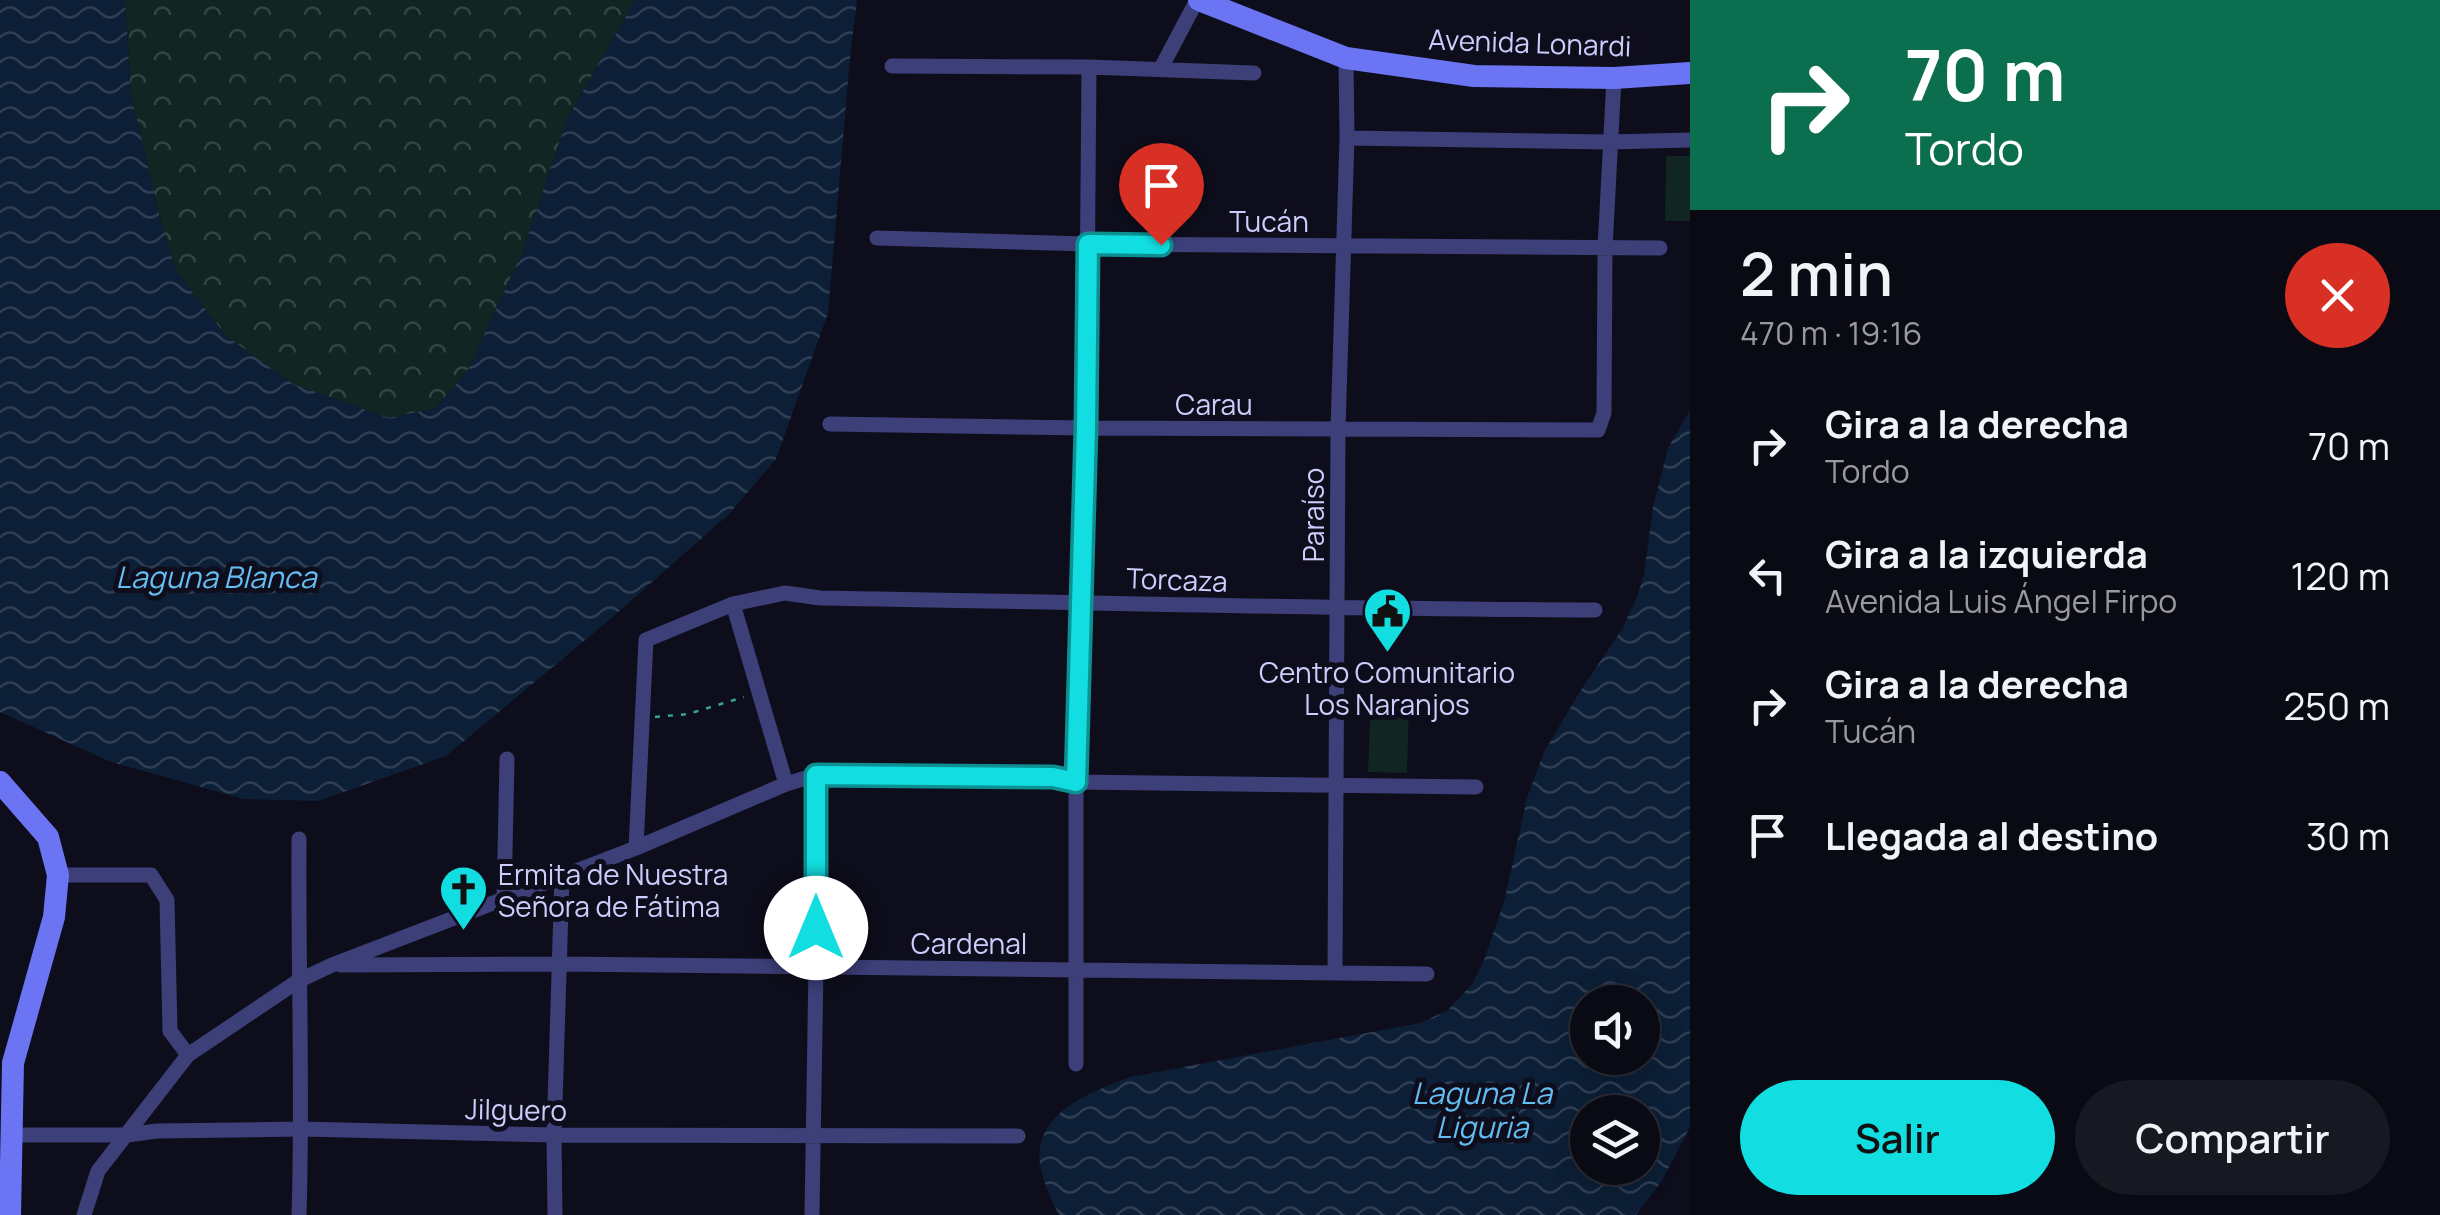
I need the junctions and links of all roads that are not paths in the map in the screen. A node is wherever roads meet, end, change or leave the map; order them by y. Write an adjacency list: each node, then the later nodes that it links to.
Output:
1 (1198, 0): 2 (street, Avenida Lonardi); 5 (street)
2 (1346, 58): 8 (street, Avenida Lonardi); 9 (street, Paraíso)
3 (892, 66): 4 (street)
4 (1089, 67): 5 (street); 13 (street)
5 (1160, 68): 6 (street)
6 (1254, 73)
7 (1690, 73): 8 (street, Avenida Lonardi)
8 (1614, 78): 11 (street)
9 (1347, 138): 11 (street); 14 (street, Paraíso)
10 (1690, 140): 11 (street)
11 (1610, 142): 16 (street)
12 (877, 238): 13 (street, Tucán)
13 (1088, 244): 14 (street, Tucán); 18 (street)
14 (1344, 246): 16 (street, Tucán); 19 (street, Paraíso)
15 (1660, 248): 16 (street, Tucán)
16 (1605, 249): 19 (street, Carau)
17 (830, 424): 18 (street, Carau)
18 (1086, 428): 19 (street, Carau); 20 (street)
19 (1338, 429): 22 (street, Paraíso)
20 (1080, 602): 21 (street, Torcaza); 22 (street, Torcaza); 27 (street)
21 (733, 604): 28 (street); 32 (street, Torcaza)
22 (1337, 609): 23 (street, Torcaza); 29 (street, Paraíso)
23 (1595, 610)
24 (508, 759): 35 (street)
25 (816, 775): 27 (street); 28 (street); 38 (street)
26 (0, 782): 33 (street)
27 (1076, 782): 29 (street); 39 (street)
28 (786, 784): 32 (street)
29 (1335, 787): 30 (street); 40 (street, Paraíso)
30 (1476, 788)
31 (298, 839): 42 (street)
32 (636, 848): 34 (street)
33 (58, 874): 43 (street); 46 (street)
34 (562, 876): 35 (street); 36 (street)
35 (504, 899): 37 (street)
36 (560, 964): 37 (street, Cardenal); 38 (street, Cardenal); 48 (street)
37 (332, 965): 42 (street)
38 (816, 967): 39 (street, Cardenal); 49 (street)
39 (1077, 968): 40 (street, Cardenal); 44 (street)
40 (1335, 973): 41 (street, Cardenal)
41 (1426, 974)
42 (298, 981): 43 (street); 45 (street)
43 (188, 1056): 47 (street)
44 (1076, 1064)
45 (302, 1129): 47 (street, Jilguero); 48 (street, Jilguero); 53 (street)
46 (13, 1135): 47 (street, Jilguero); 51 (street)
47 (127, 1135): 52 (street)
48 (554, 1135): 49 (street, Jilguero); 54 (street)
49 (814, 1135): 50 (street, Jilguero); 55 (street)
50 (1018, 1136)
51 (10, 1215)
52 (84, 1215)
53 (299, 1215)
54 (555, 1215)
55 (812, 1215)

